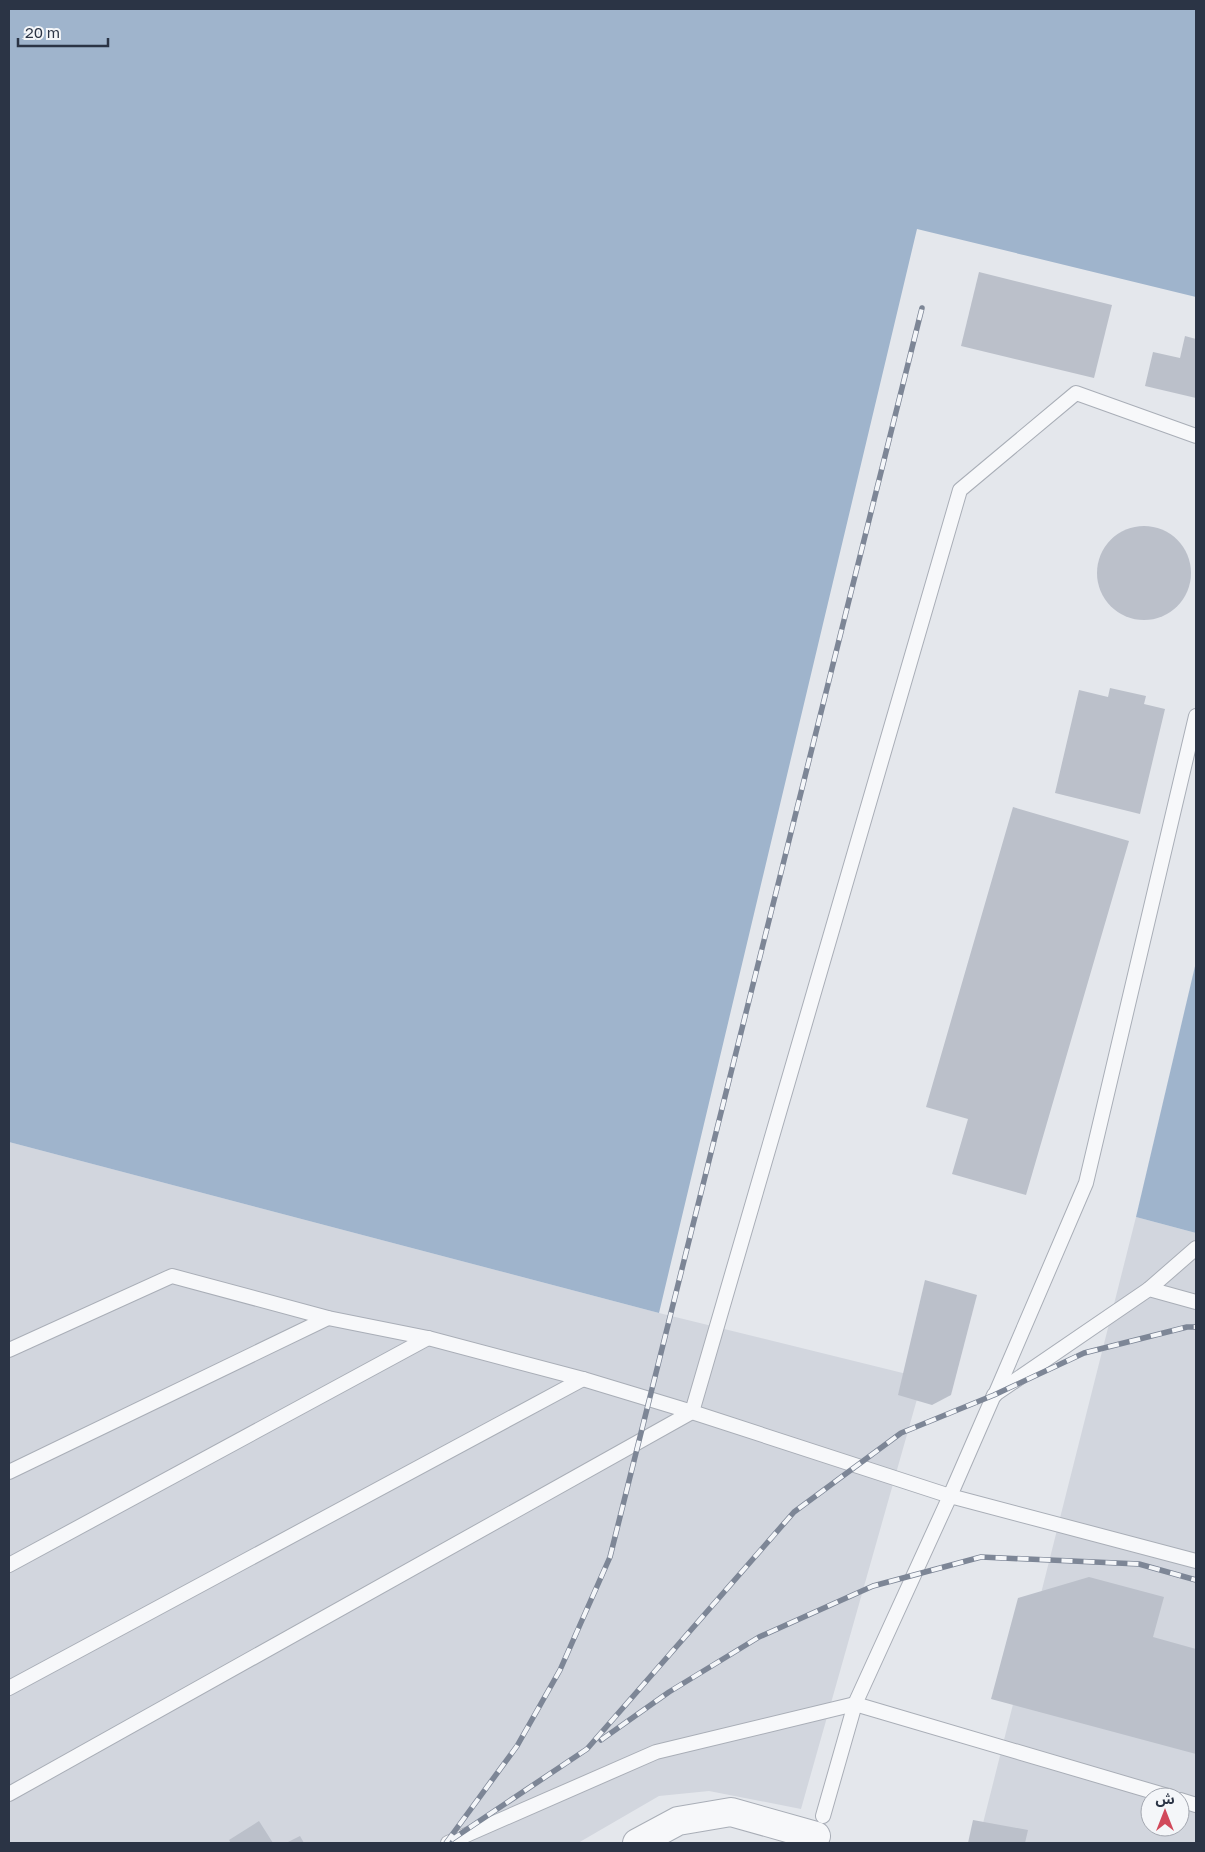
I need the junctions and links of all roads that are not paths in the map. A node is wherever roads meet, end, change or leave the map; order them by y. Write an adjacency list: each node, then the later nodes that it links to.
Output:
1 (1196, 436): 11 (lane)
2 (1196, 716): 10 (lane)
3 (1196, 1248): 4 (lane)
4 (1149, 1289): 5 (lane); 10 (lane)
5 (1196, 1302)
6 (328, 1318): 7 (lane); 8 (lane); 12 (lane)
7 (428, 1338): 9 (lane); 15 (lane)
8 (9, 1350)
9 (583, 1379): 11 (lane); 16 (lane)
10 (994, 1395): 13 (lane)
11 (692, 1412): 13 (lane); 19 (lane)
12 (9, 1472)
13 (950, 1496): 14 (lane); 17 (lane)
14 (1196, 1560)
15 (9, 1565)
16 (9, 1688)
17 (855, 1704): 18 (lane); 20 (lane); 21 (lane)
18 (1140, 1788)
19 (9, 1794)
20 (817, 1832): 22 (street)
21 (448, 1843)
22 (637, 1843)

